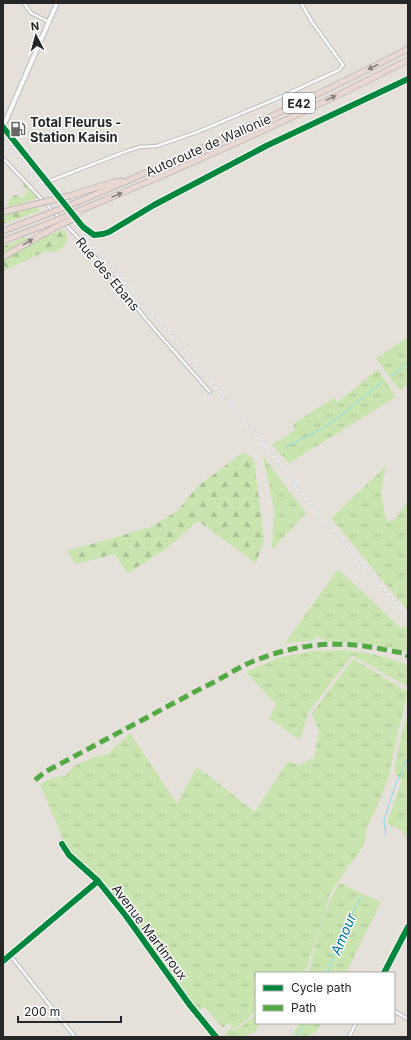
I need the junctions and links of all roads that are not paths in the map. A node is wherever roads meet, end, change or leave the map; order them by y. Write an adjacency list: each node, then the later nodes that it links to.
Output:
1 (24, 3): 4 (street)
2 (57, 3): 4 (main road)
3 (301, 3): 11 (street)
4 (49, 22): 8 (main road)
5 (408, 49): 10 (highway, Autoroute de Wallonie / E42, one-way to 10)
6 (408, 60): 12 (highway, Autoroute de Wallonie / E42, one-way to 6)
7 (408, 78): 11 (street)
8 (3, 127): 11 (street)
9 (3, 158): 17 (street, Rue des Ebans)
10 (129, 180): 13 (highway, bridge); 14 (highway, Autoroute de Wallonie / E42, bridge)
11 (47, 182)
12 (81, 210): 15 (highway, Autoroute de Wallonie / E42, bridge); 16 (highway, one-way to 12, bridge)
13 (3, 212)
14 (3, 231)
15 (3, 241)
16 (3, 257)
17 (210, 392)
18 (62, 844): 19 (street, Avenue Martinroux)
19 (98, 881): 21 (street); 28 (street, Avenue Martinroux)
20 (408, 927): 23 (street)
21 (10, 955): 22 (street); 27 (street)
22 (3, 961)
23 (385, 972)
24 (395, 1012): 25 (street)
25 (408, 1019)
26 (356, 1024): 29 (street)
27 (75, 1037)
28 (216, 1037)
29 (349, 1037)

